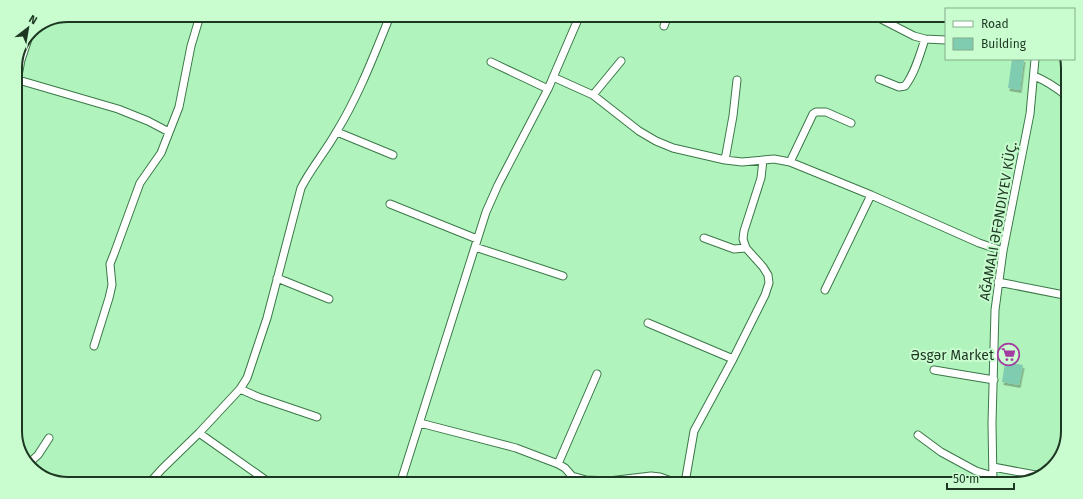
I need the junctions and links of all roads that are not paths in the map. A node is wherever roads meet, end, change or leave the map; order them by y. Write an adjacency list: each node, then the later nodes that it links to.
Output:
1 (198, 22): 21 (street)
2 (388, 22): 22 (street)
3 (577, 22): 13 (street)
4 (666, 22): 6 (street)
5 (887, 22): 7 (street)
6 (664, 26)
7 (925, 39): 8 (street); 14 (street)
8 (945, 40)
9 (1035, 60): 12 (street)
10 (621, 61): 19 (street)
11 (491, 62): 17 (street)
12 (1034, 76): 18 (street); 33 (street)
13 (553, 77): 17 (street); 19 (street)
14 (879, 79)
15 (737, 80): 24 (street)
16 (22, 82): 21 (street)
17 (548, 89): 30 (street)
18 (1061, 91)
19 (593, 95): 24 (street)
20 (851, 123): 26 (street)
21 (169, 132): 41 (street)
22 (337, 132): 23 (street); 35 (street)
23 (393, 155)
24 (725, 160): 25 (street)
25 (763, 160): 26 (street); 32 (street)
26 (790, 162): 27 (street)
27 (871, 195): 33 (street); 37 (street)
28 (390, 204): 30 (street)
29 (704, 238): 32 (street)
30 (477, 239): 31 (street)
31 (475, 247): 34 (street); 48 (street)
32 (746, 248): 42 (street)
33 (1003, 251): 36 (street)
34 (563, 276)
35 (277, 278): 39 (street); 46 (street)
36 (998, 282): 38 (street); 45 (street)
37 (826, 290)
38 (1061, 294)
39 (329, 299)
40 (648, 323): 42 (street)
41 (94, 346)
42 (733, 359): 62 (street)
43 (934, 370): 45 (street)
44 (598, 374): 53 (street)
45 (994, 380): 54 (street)
46 (240, 389): 47 (street); 49 (street)
47 (317, 417)
48 (420, 423): 53 (street); 58 (street)
49 (198, 433): 56 (street); 57 (street)
50 (918, 435): 63 (street)
51 (49, 438): 52 (street)
52 (32, 460)
53 (558, 464): 59 (street)
54 (993, 467): 55 (street); 64 (street)
55 (1032, 474)
56 (155, 477)
57 (261, 477)
58 (402, 477)
59 (569, 477)
60 (640, 477): 61 (street)
61 (660, 477)
62 (686, 477)
63 (988, 477)
64 (993, 477)

